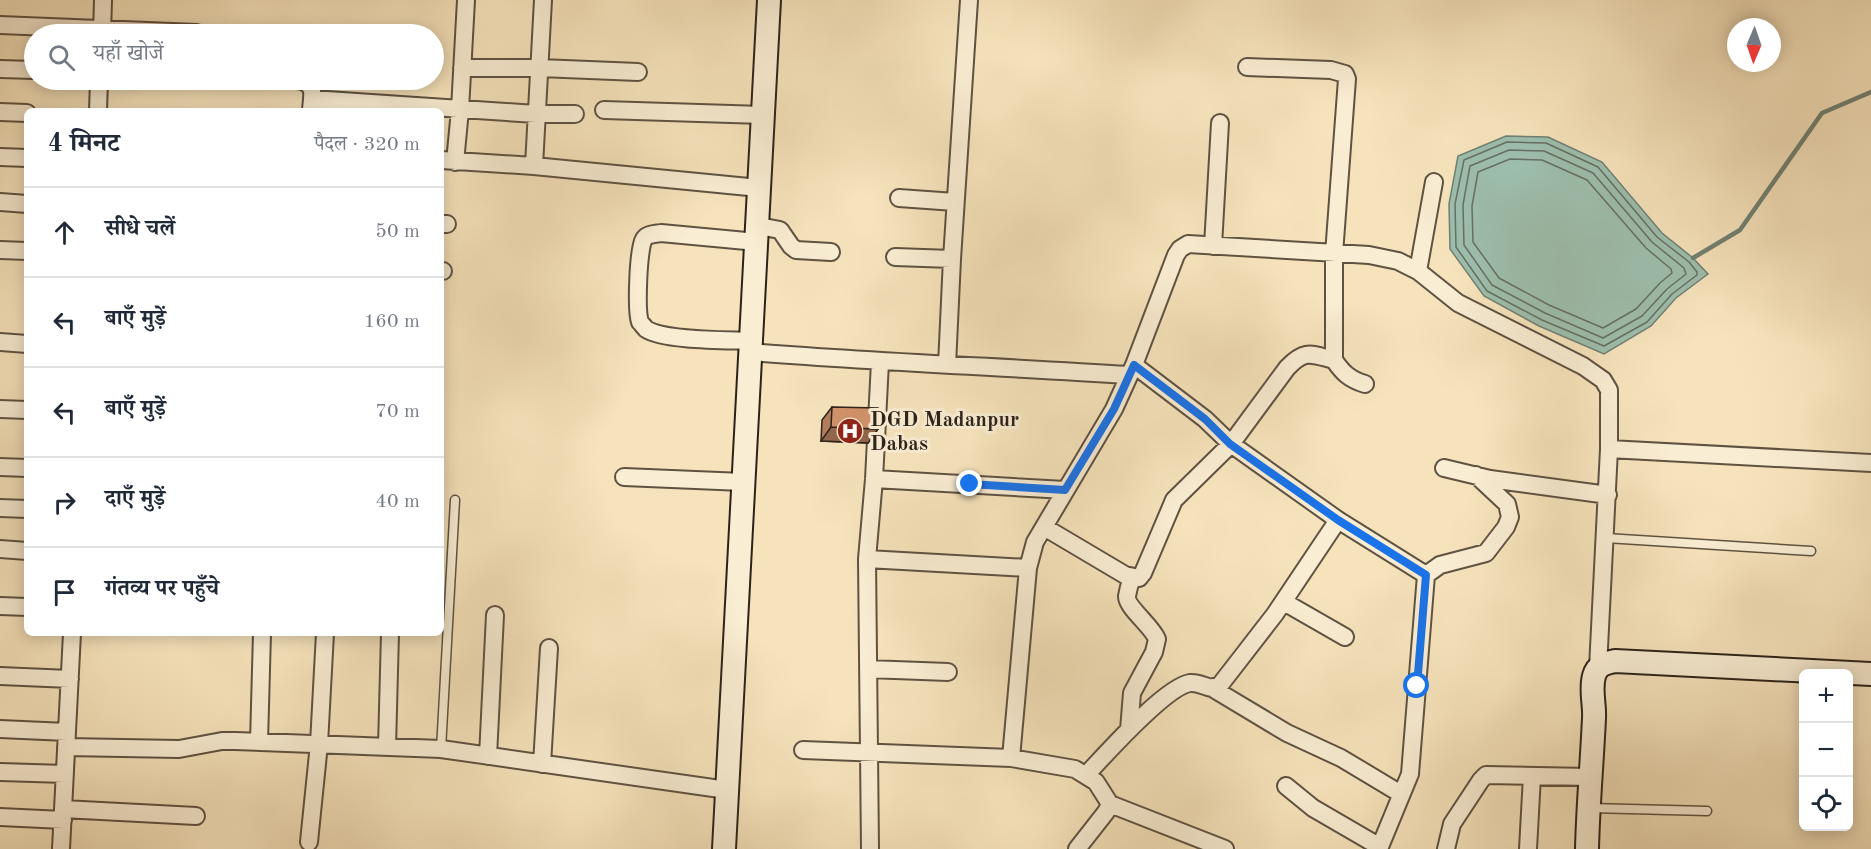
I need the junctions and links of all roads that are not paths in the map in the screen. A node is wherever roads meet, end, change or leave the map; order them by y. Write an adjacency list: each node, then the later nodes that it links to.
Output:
1 (103, 0): 6 (street)
2 (466, 0): 10 (street)
3 (543, 0): 11 (street)
4 (769, 0): 27 (main road)
5 (969, 0): 37 (street)
6 (102, 24)
7 (0, 25): 8 (street)
8 (24, 27)
9 (1247, 67): 44 (street)
10 (462, 68): 11 (street); 21 (street)
11 (540, 68): 14 (street); 25 (street)
12 (0, 69): 13 (street)
13 (24, 70)
14 (638, 72)
15 (99, 90): 18 (street)
16 (310, 90): 17 (street)
17 (311, 105): 19 (street)
18 (98, 108)
19 (400, 108)
20 (444, 109): 21 (street)
21 (460, 110): 25 (street); 31 (street)
22 (604, 110): 27 (street)
23 (0, 112): 24 (street)
24 (24, 113)
25 (536, 114): 26 (street); 32 (street)
26 (575, 114)
27 (763, 115): 34 (main road)
28 (1220, 123): 40 (street)
29 (0, 157): 30 (street)
30 (24, 158)
31 (448, 161): 32 (street)
32 (534, 166): 34 (street)
33 (1434, 182): 47 (street)
34 (759, 188): 39 (main road)
35 (899, 198): 37 (street)
36 (0, 202): 38 (street)
37 (955, 202): 46 (street)
38 (24, 204)
39 (758, 234): 43 (street); 50 (main road); 50 (street)
40 (1213, 246): 44 (street); 54 (street)
41 (0, 250): 42 (street)
42 (24, 251)
43 (831, 252)
44 (1334, 254): 47 (street); 51 (street)
45 (895, 257): 46 (street)
46 (952, 259): 53 (street)
47 (1418, 271): 59 (street)
48 (0, 342): 49 (street)
49 (24, 344)
50 (751, 346): 52 (street); 67 (main road)
51 (1334, 360): 55 (street); 58 (street)
52 (880, 362): 53 (street); 66 (street)
53 (947, 365): 54 (street)
54 (1132, 370): 58 (street); 68 (street)
55 (1365, 384)
56 (0, 408): 57 (street)
57 (24, 410)
58 (1230, 444): 73 (street); 82 (street)
59 (1609, 449): 60 (street); 69 (street)
60 (1871, 463)
61 (0, 467): 62 (street)
62 (24, 468)
63 (1444, 468): 64 (street)
64 (1476, 476): 69 (street); 81 (street)
65 (624, 477): 67 (street)
66 (874, 480): 68 (street); 79 (street)
67 (743, 482): 118 (main road)
68 (1065, 490): 74 (street)
69 (1608, 495): 75 (street)
70 (455, 500): 106 (lane)
71 (0, 507): 72 (street)
72 (24, 509)
73 (1338, 520): 81 (street); 83 (street)
74 (1044, 527): 80 (street); 82 (street)
75 (1606, 538): 78 (lane); 93 (street)
76 (0, 549): 77 (street)
77 (24, 551)
78 (1811, 551)
79 (867, 559): 80 (street); 94 (street)
80 (1028, 568): 110 (street)
81 (1426, 575): 119 (street)
82 (1132, 578): 101 (street)
83 (1284, 602): 91 (street); 99 (street)
84 (0, 606): 85 (street)
85 (24, 608)
86 (495, 615): 109 (street)
87 (72, 636): 98 (street)
88 (262, 636): 103 (street)
89 (325, 636): 104 (street)
90 (390, 636): 105 (street)
91 (1345, 637)
92 (549, 648): 111 (street)
93 (1598, 668): 96 (main road); 116 (main road)
94 (868, 669): 95 (street); 108 (street)
95 (948, 672)
96 (1871, 674)
97 (0, 676): 98 (street)
98 (70, 679): 102 (street)
99 (1212, 688): 101 (street); 119 (street)
100 (0, 729): 102 (street)
101 (1129, 730): 114 (street)
102 (67, 740): 103 (street); 113 (street)
103 (259, 742): 104 (street)
104 (319, 744): 105 (street); 126 (street)
105 (387, 747): 106 (street)
106 (441, 749): 109 (street)
107 (803, 750): 108 (street)
108 (868, 754): 110 (street); 130 (street)
109 (488, 756): 111 (street)
110 (1011, 758): 114 (street)
111 (542, 764): 118 (street)
112 (0, 772): 113 (street)
113 (65, 774): 123 (street)
114 (1087, 774): 120 (street)
115 (1532, 776): 116 (street); 133 (street); 134 (street)
116 (1589, 777): 121 (main road)
117 (1286, 786): 127 (street)
118 (727, 790): 129 (main road)
119 (1401, 794): 127 (street)
120 (1110, 804): 131 (street); 132 (street)
121 (1588, 808): 122 (lane); 135 (main road)
122 (1707, 811)
123 (63, 815): 124 (street); 125 (street); 128 (street)
124 (196, 816)
125 (0, 817)
126 (309, 842)
127 (1380, 848)
128 (61, 849)
129 (724, 849)
130 (870, 849)
131 (1077, 849)
132 (1225, 849)
133 (1446, 849)
134 (1528, 849)
135 (1587, 849)

